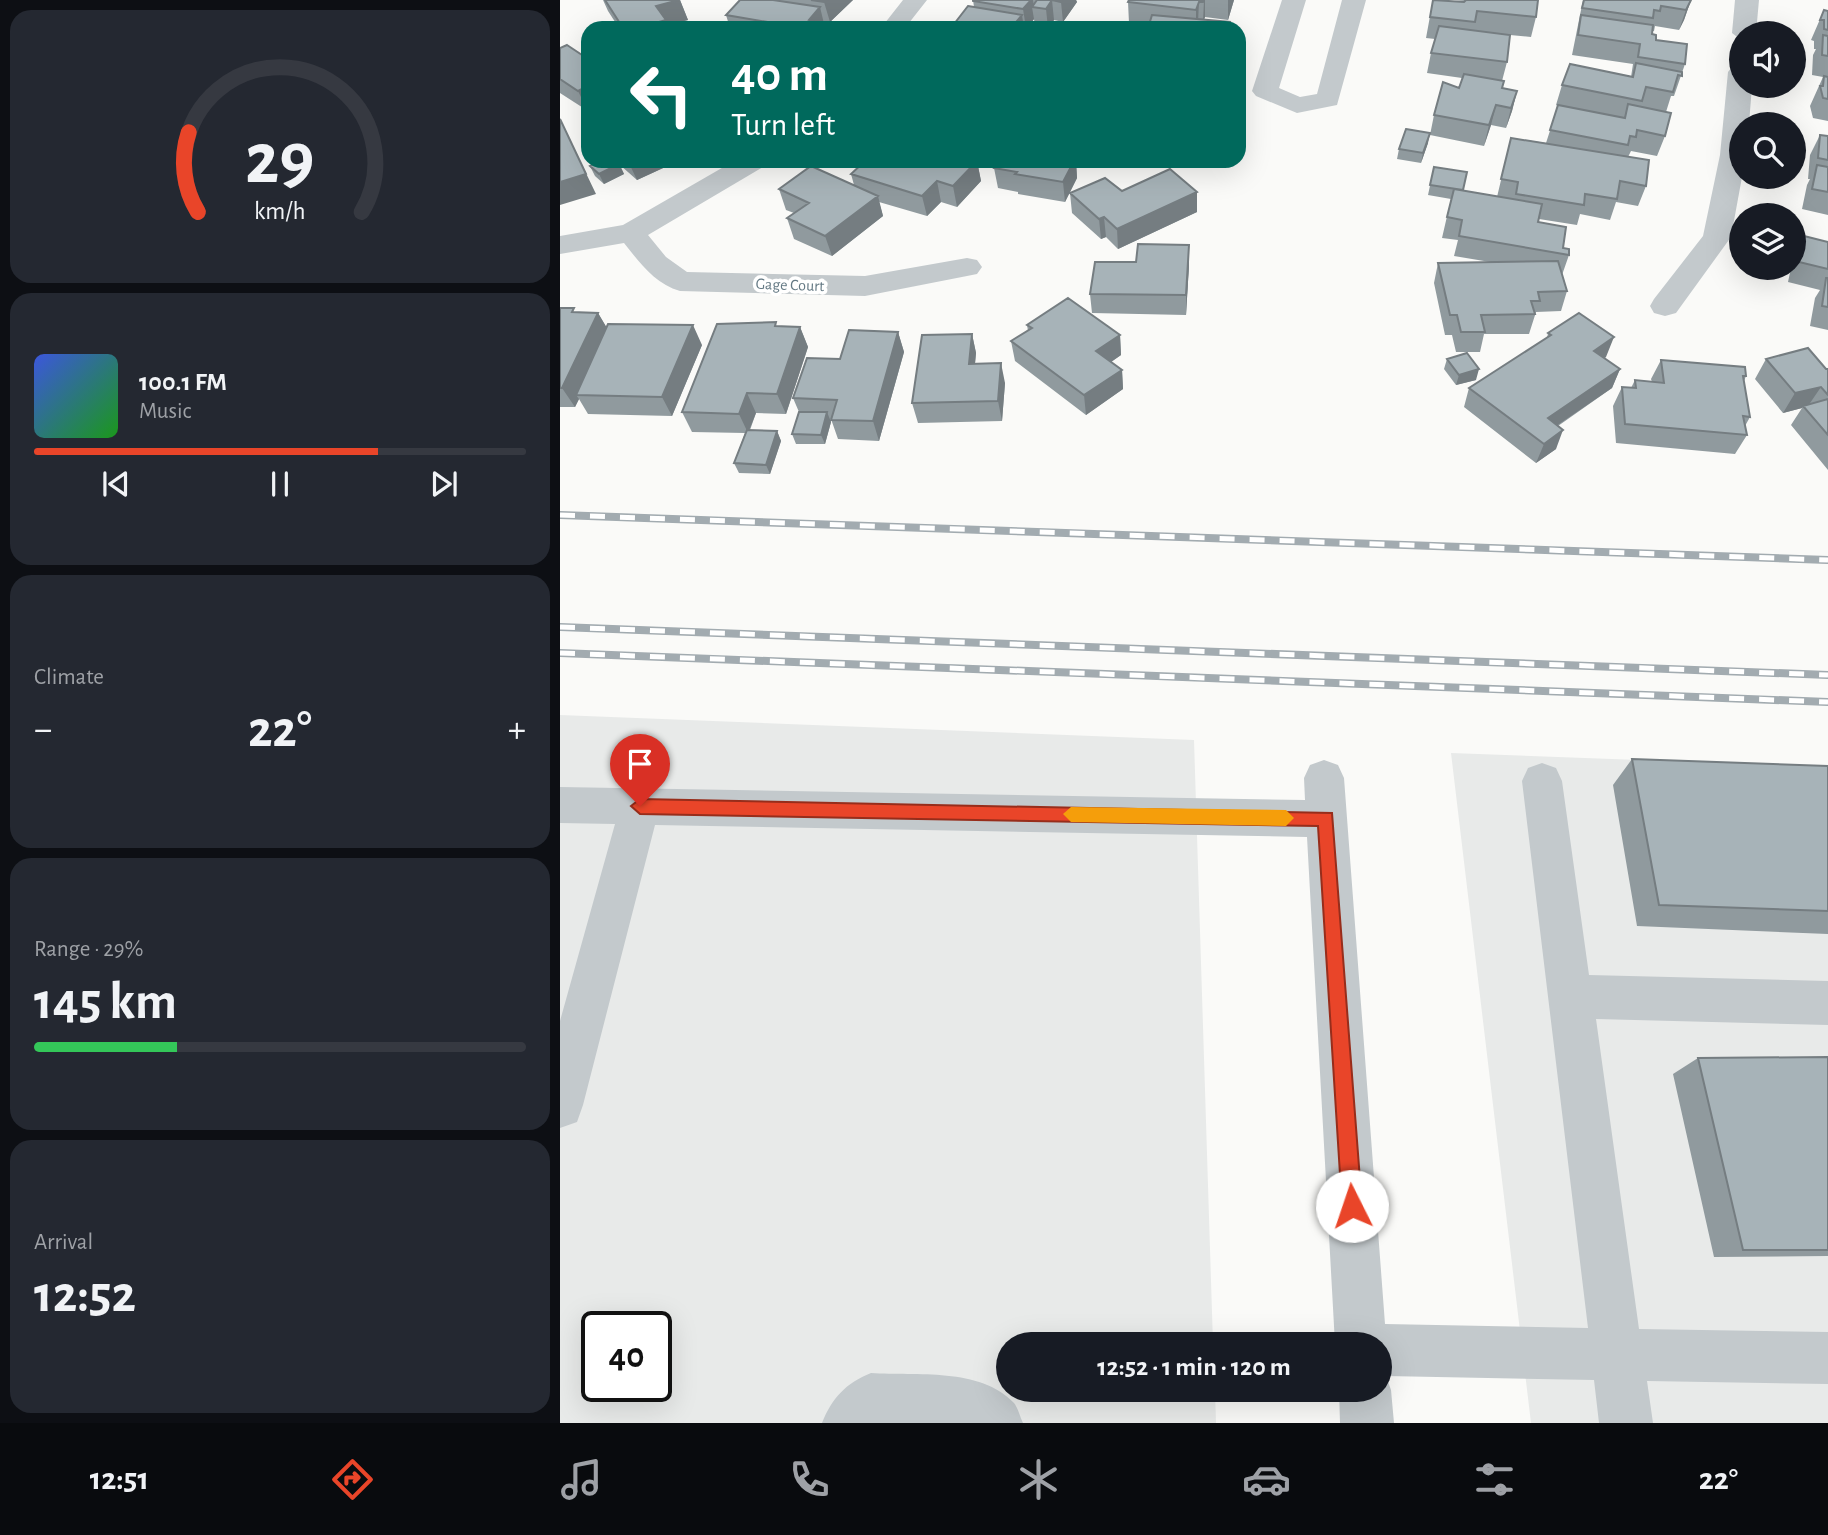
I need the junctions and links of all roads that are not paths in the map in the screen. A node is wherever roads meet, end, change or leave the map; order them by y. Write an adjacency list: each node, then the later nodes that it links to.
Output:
1 (915, 0): 5 (street)
2 (1294, 0): 3 (street)
3 (1354, 0)
4 (1747, 0): 6 (street)
5 (898, 21)
6 (1745, 21)
7 (1738, 98): 12 (street)
8 (741, 168): 9 (street)
9 (631, 233): 10 (street); 11 (street, Gage Court)
10 (560, 245)
11 (967, 267)
12 (1665, 306)
13 (1542, 781): 16 (street)
14 (560, 805): 15 (street)
15 (640, 806): 18 (street); 19 (street)
16 (1569, 996): 17 (street); 21 (street)
17 (1828, 1003)
18 (560, 1105)
19 (1360, 1332)
20 (1392, 1350): 21 (street)
21 (1615, 1354): 22 (street); 27 (street)
22 (1828, 1358)
23 (1365, 1402): 26 (street)
24 (860, 1411): 25 (street)
25 (996, 1423)
26 (1367, 1423)
27 (1626, 1423)

